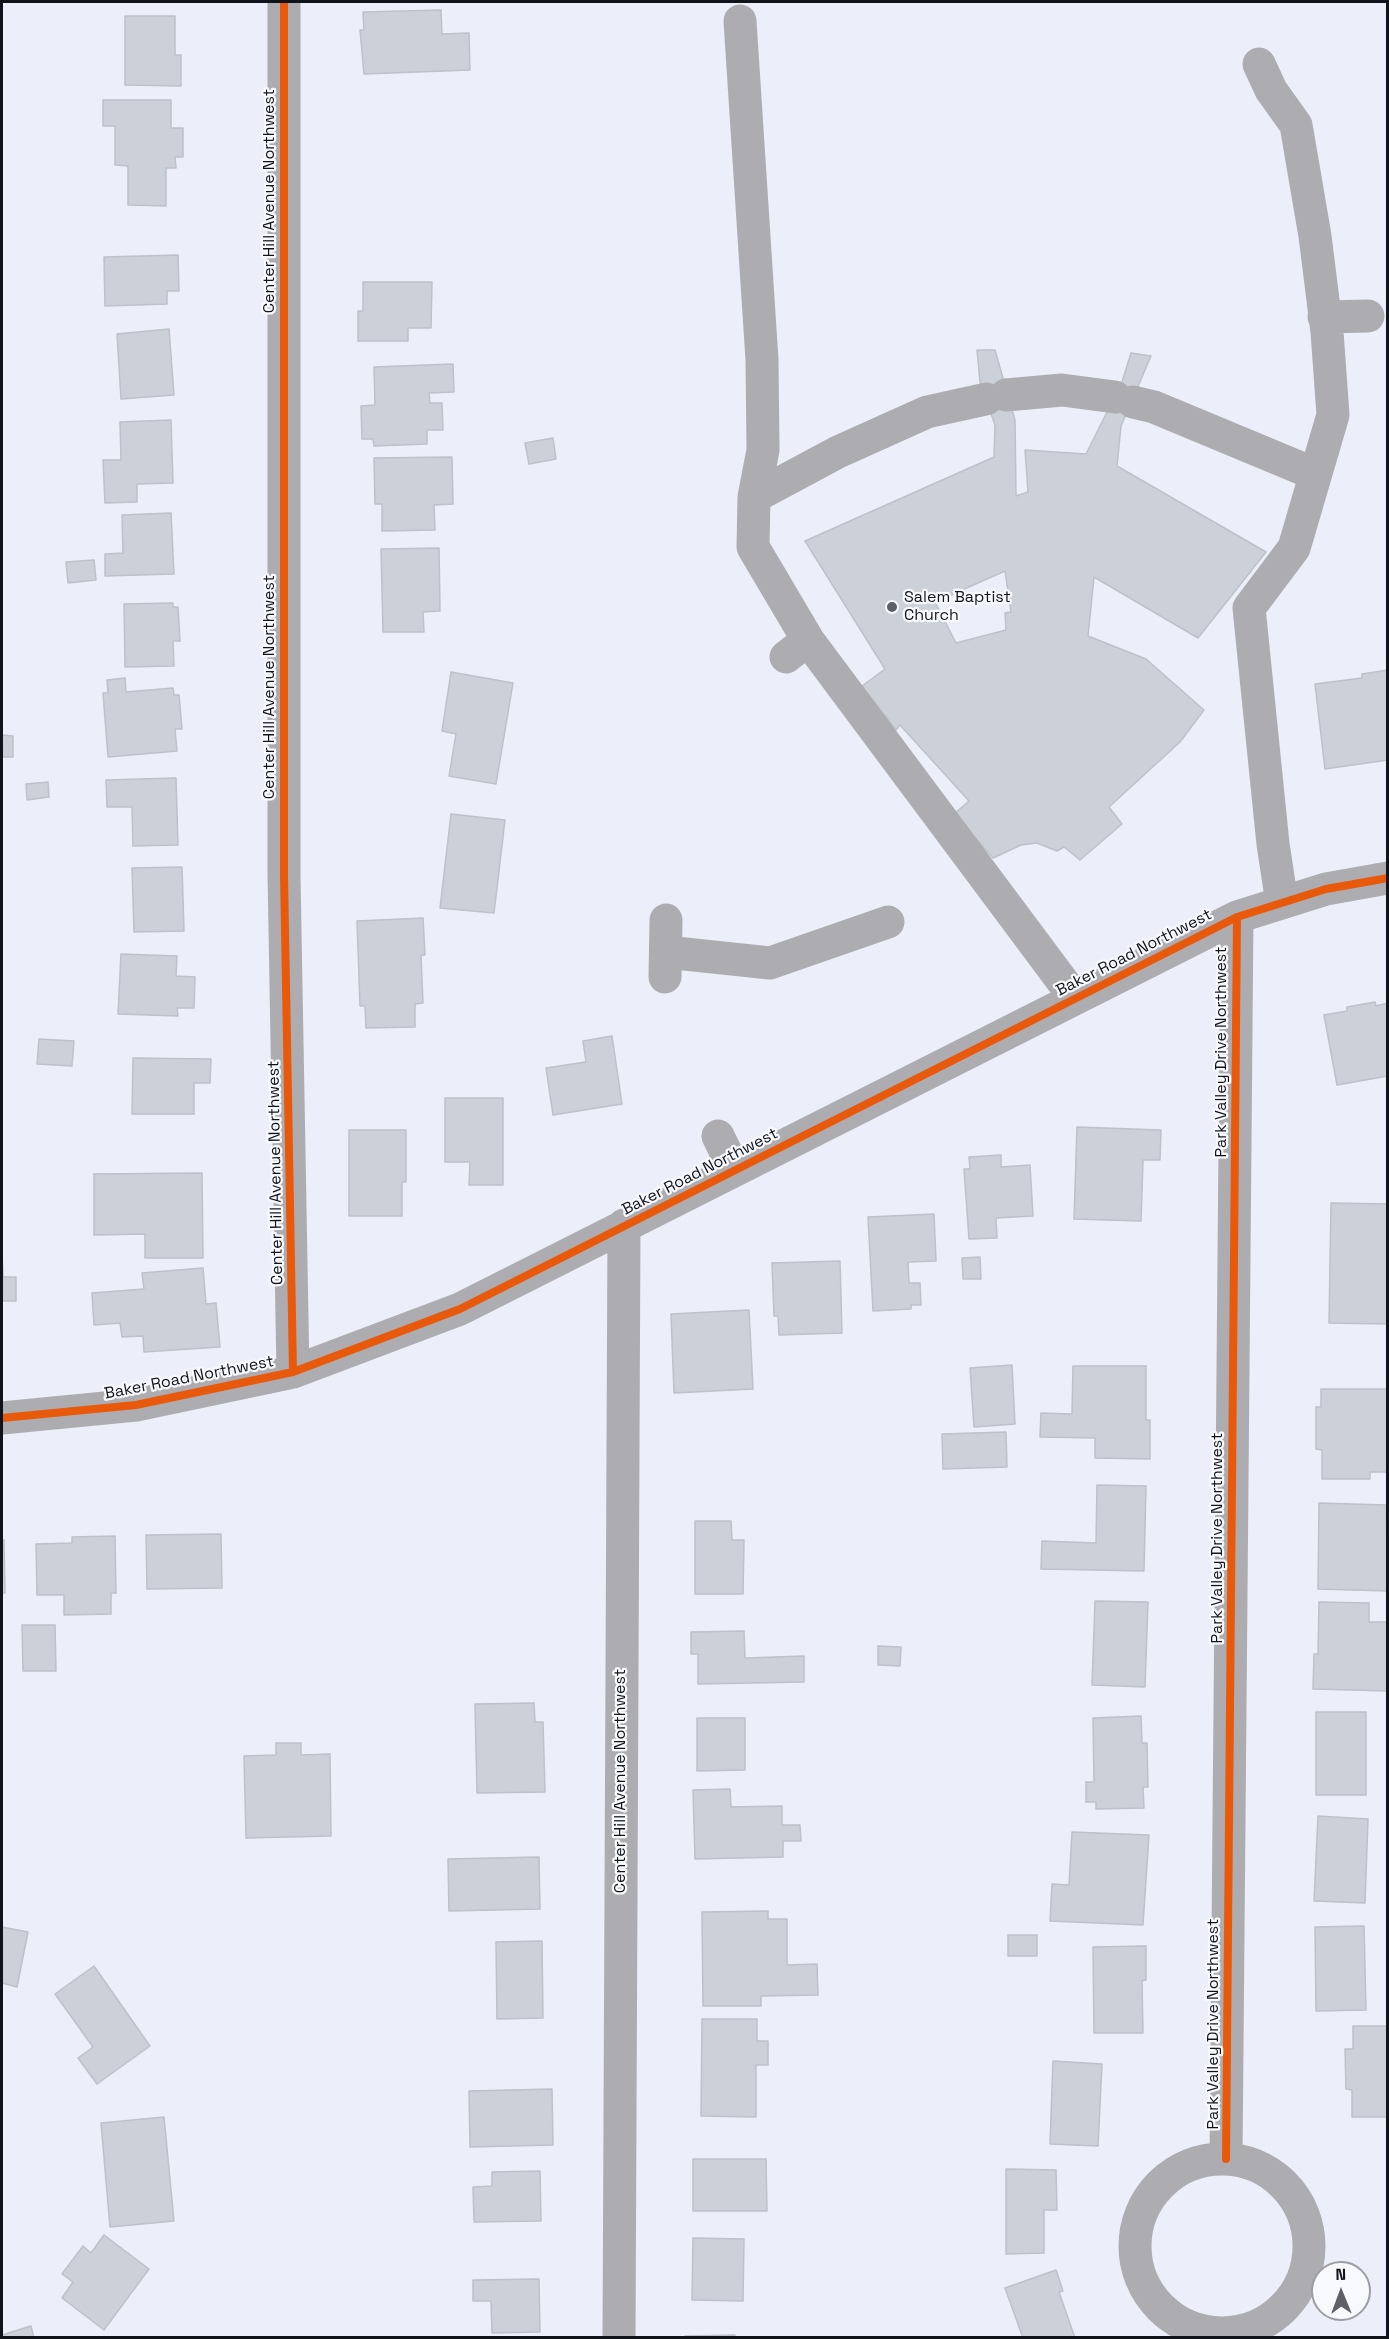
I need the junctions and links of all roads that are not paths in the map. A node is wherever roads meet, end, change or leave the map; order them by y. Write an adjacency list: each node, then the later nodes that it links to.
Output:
1 (284, 2): 17 (street, Center Hill Avenue Northwest)
2 (740, 21): 7 (street)
3 (1259, 64): 5 (street)
4 (1368, 316): 5 (street)
5 (1324, 317): 6 (street)
6 (1315, 474): 7 (street); 9 (street)
7 (754, 497): 13 (street)
8 (1388, 878): 9 (street, Baker Road Northwest)
9 (1282, 903): 10 (street, Baker Road Northwest)
10 (1237, 917): 13 (street, Baker Road Northwest); 19 (street, Park Valley Drive Northwest)
11 (666, 920): 12 (street)
12 (888, 922)
13 (1075, 998): 15 (street, Baker Road Northwest)
14 (718, 1136): 15 (street)
15 (734, 1169): 16 (street, Baker Road Northwest)
16 (624, 1225): 17 (street, Baker Road Northwest); 20 (street, Center Hill Avenue Northwest)
17 (293, 1372): 18 (street, Baker Road Northwest)
18 (2, 1418)
19 (1226, 2159): 19 (street)
20 (619, 2337)

